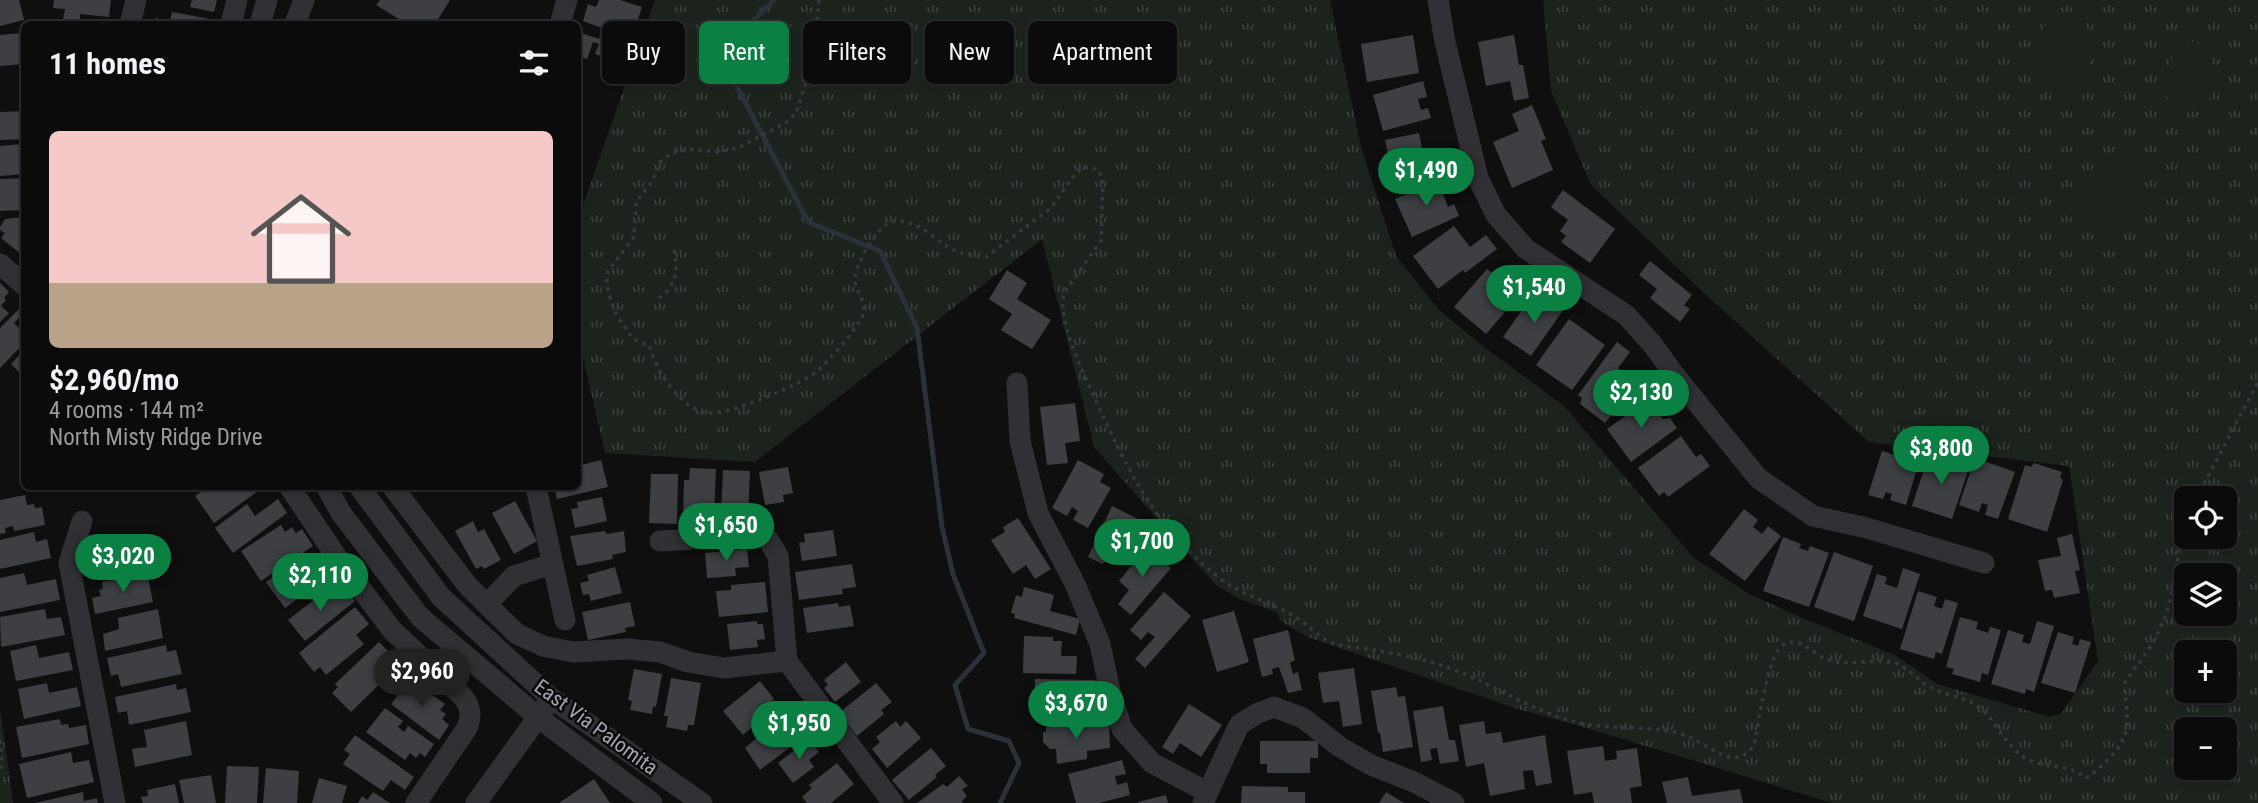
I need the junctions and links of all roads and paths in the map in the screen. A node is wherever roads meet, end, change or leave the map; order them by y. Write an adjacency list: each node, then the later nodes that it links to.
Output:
1 (136, 0): 8 (street)
2 (237, 0): 9 (street)
3 (267, 0): 10 (street)
4 (304, 0): 11 (street)
5 (567, 0): 12 (street)
6 (818, 0): 27 (path)
7 (1438, 0): 28 (street)
8 (131, 21)
9 (232, 21)
10 (261, 21)
11 (296, 21)
12 (561, 21)
13 (674, 250): 16 (path)
14 (0, 264): 15 (street)
15 (21, 282)
16 (659, 298)
17 (2258, 382): 19 (path)
18 (1017, 383): 37 (street)
19 (2203, 486)
20 (292, 490): 39 (street)
21 (328, 490): 34 (street, East Via Palomita)
22 (362, 490): 33 (street, East Via Palomita)
23 (395, 490): 30 (street)
24 (537, 490): 29 (street)
25 (82, 521): 38 (street)
26 (660, 541): 32 (street)
27 (2180, 549)
28 (1984, 563)
29 (552, 564): 30 (street); 31 (street)
30 (488, 603): 32 (street)
31 (565, 620)
32 (787, 660): 43 (street)
33 (551, 698): 34 (street); 42 (street, East Via Palomita)
34 (539, 718): 40 (street); 41 (street, East Via Palomita)
35 (0, 740): 36 (path)
36 (0, 774)
37 (1205, 798): 44 (street)
38 (115, 803)
39 (416, 803)
40 (476, 803)
41 (652, 803)
42 (702, 803)
43 (893, 803)
44 (1454, 803)

